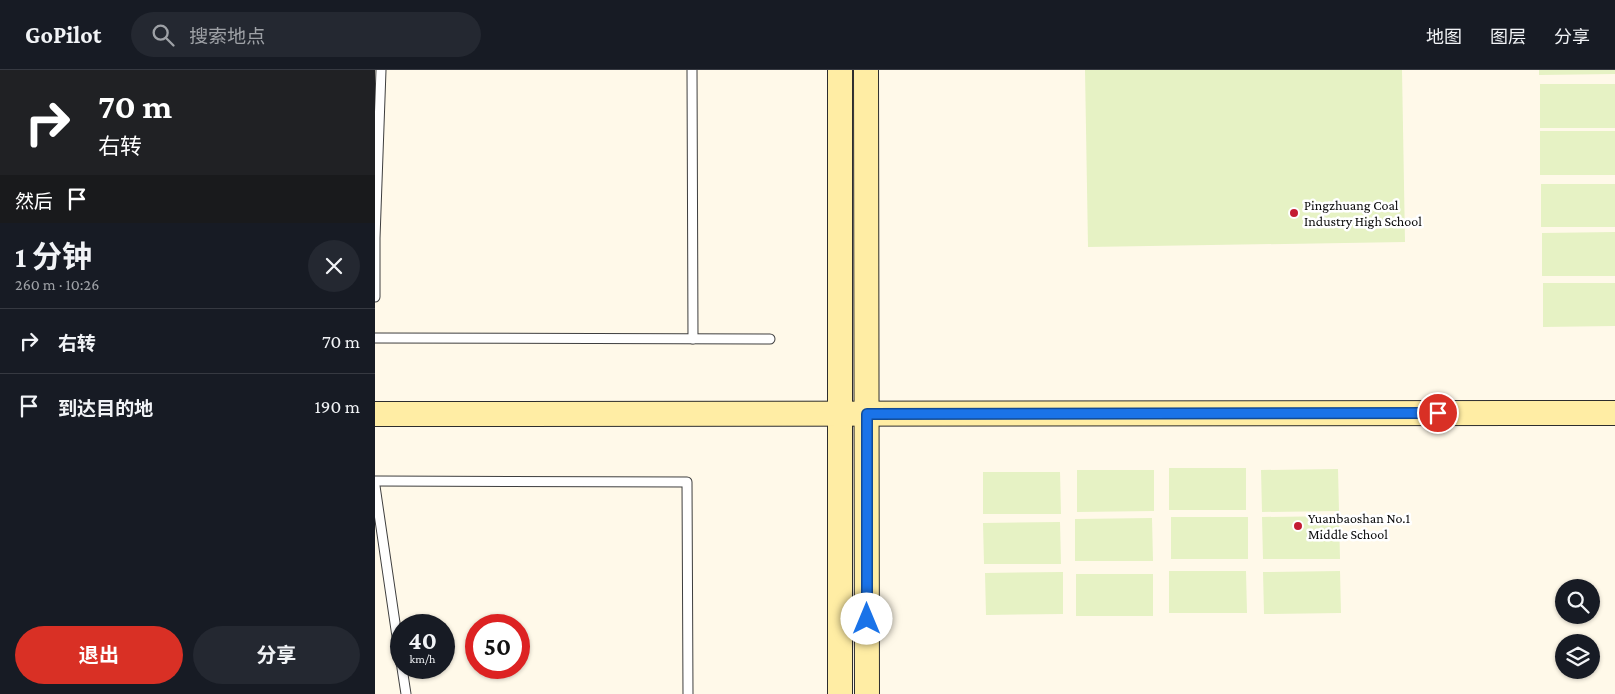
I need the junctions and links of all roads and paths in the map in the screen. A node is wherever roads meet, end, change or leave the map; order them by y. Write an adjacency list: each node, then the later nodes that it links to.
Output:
1 (381, 70): 5 (lane)
2 (692, 70): 7 (lane)
3 (839, 70): 11 (main road)
4 (866, 70): 12 (main road)
5 (375, 297)
6 (375, 338): 7 (lane)
7 (693, 339): 8 (lane)
8 (770, 339)
9 (1615, 413): 12 (main road)
10 (375, 414): 11 (main road)
11 (840, 414): 12 (main road); 19 (main road)
12 (867, 414): 20 (main road)
13 (375, 481): 18 (lane)
14 (375, 486): 15 (lane)
15 (393, 614)
16 (403, 679): 17 (lane)
17 (406, 694)
18 (687, 694)
19 (840, 694)
20 (867, 694)

